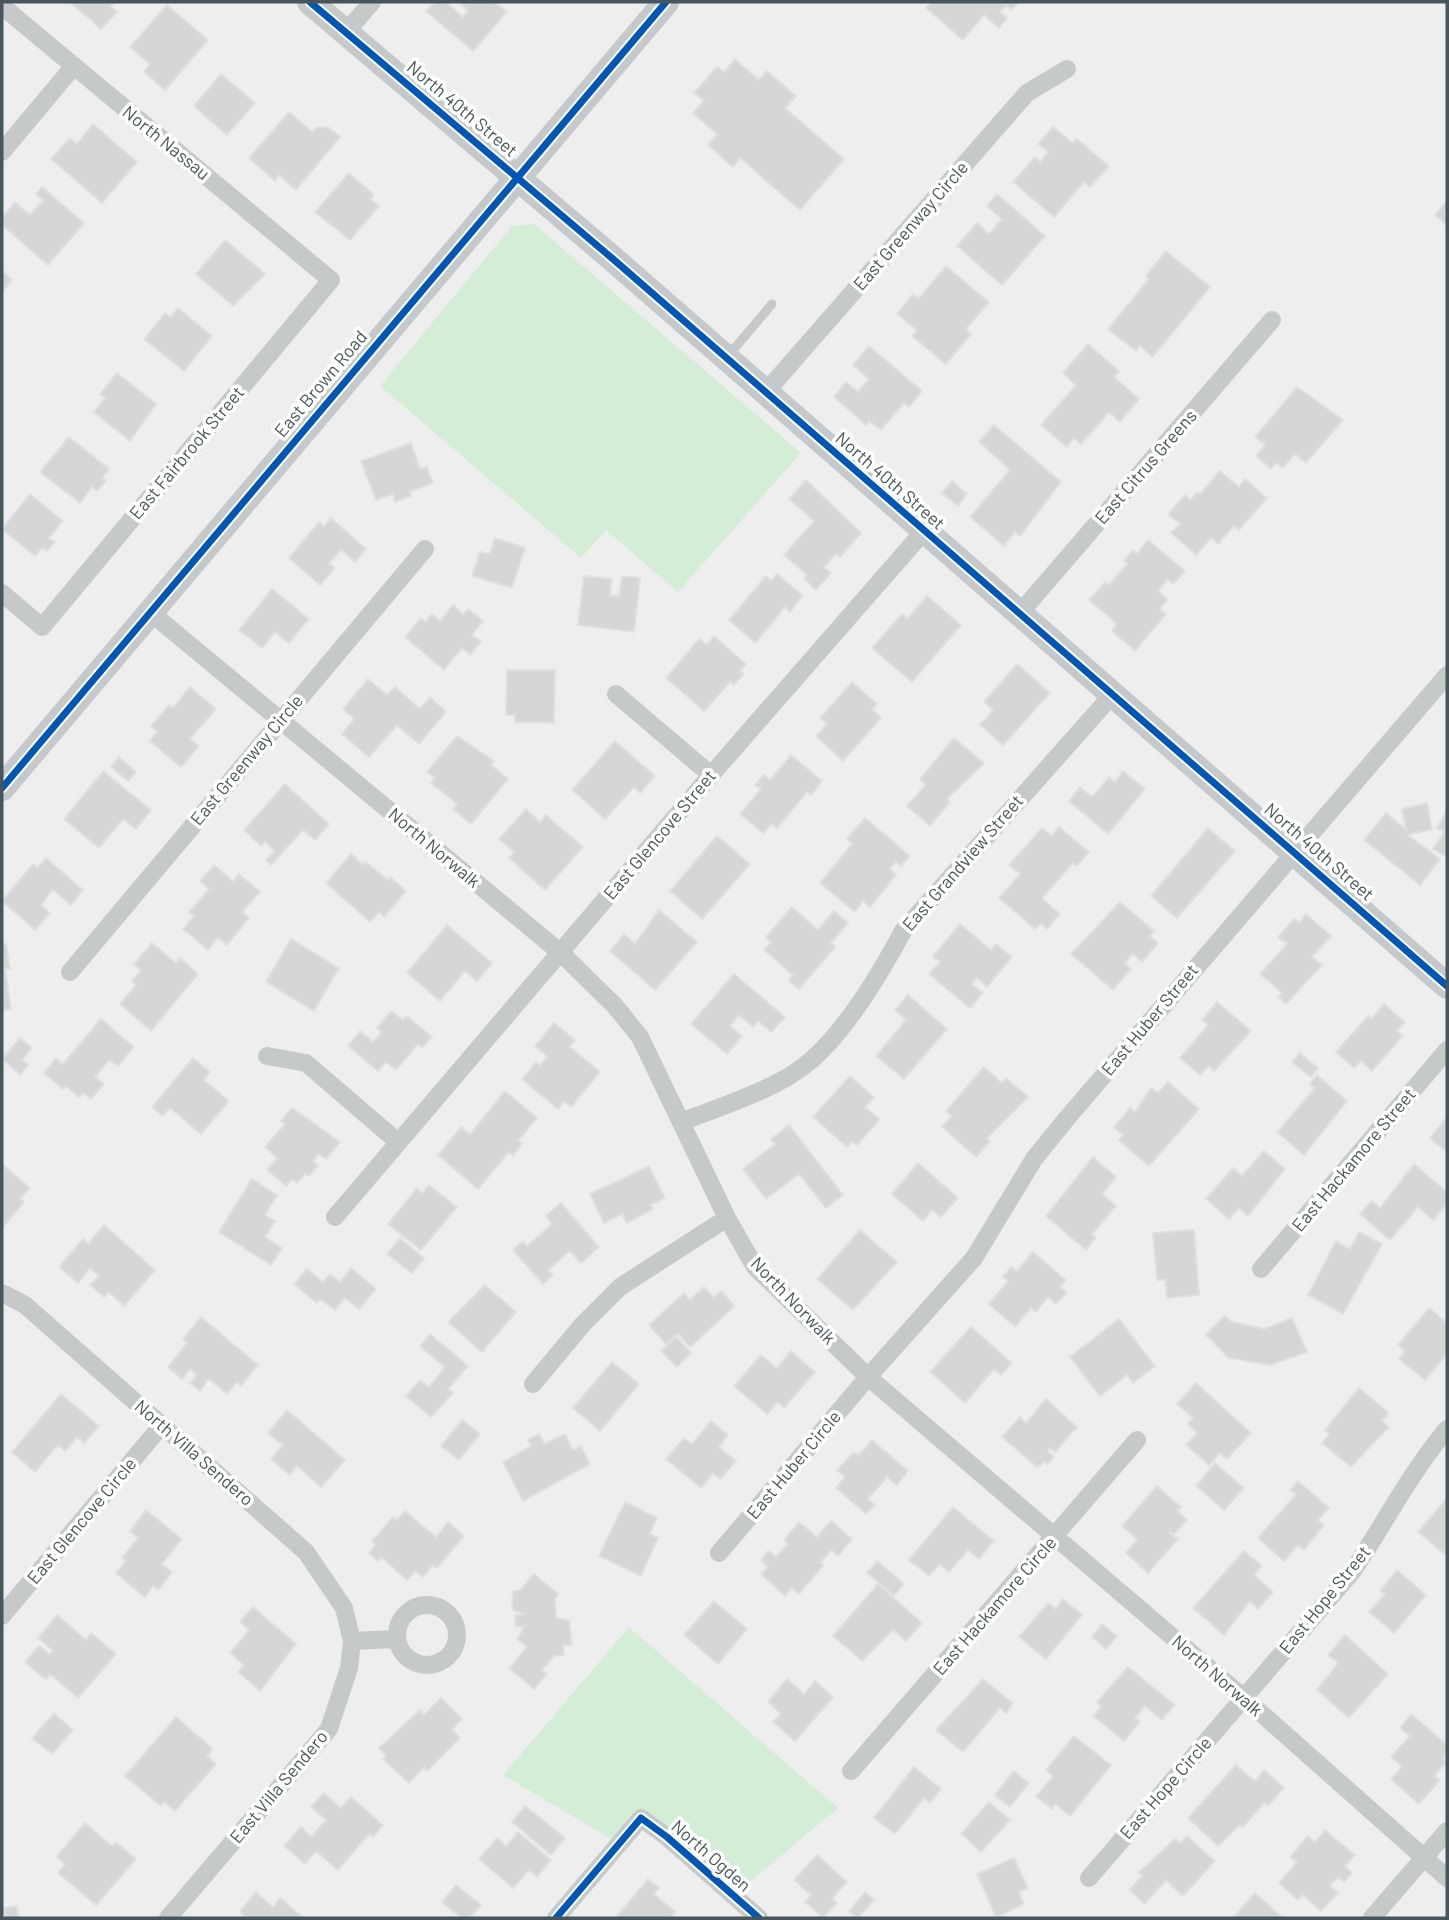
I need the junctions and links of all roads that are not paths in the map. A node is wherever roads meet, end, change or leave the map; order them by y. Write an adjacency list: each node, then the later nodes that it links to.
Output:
1 (310, 2): 5 (street, North 40th Street)
2 (372, 2): 5 (street)
3 (666, 2): 9 (street, East Brown Road)
4 (2, 6): 6 (street, North Nassau)
5 (346, 32): 9 (street, North 40th Street)
6 (73, 67): 8 (street); 10 (street, North Nassau)
7 (1067, 69): 14 (street, East Greenway Circle)
8 (2, 152)
9 (517, 176): 13 (street, North 40th Street); 18 (street, East Brown Road)
10 (331, 280): 17 (street, East Fairbrook Street)
11 (772, 304): 13 (lane)
12 (1272, 320): 19 (street, East Citrus Greens)
13 (725, 359): 14 (street, North 40th Street)
14 (764, 394): 15 (street, North 40th Street)
15 (924, 531): 19 (street, North 40th Street); 24 (street, East Glencove Street)
16 (425, 549): 23 (street, East Greenway Circle)
17 (2, 593)
18 (150, 612): 23 (street, North Norwalk); 25 (street, East Brown Road)
19 (1020, 613): 22 (street, North 40th Street)
20 (1447, 675): 26 (street, East Huber Street)
21 (616, 694): 24 (street)
22 (1113, 694): 26 (street, North 40th Street); 32 (street, East Grandview Street)
23 (280, 720): 27 (street, North Norwalk); 28 (street, East Greenway Circle)
24 (711, 775): 27 (street, East Glencove Street)
25 (2, 788)
26 (1294, 851): 29 (street, North 40th Street); 38 (street, East Huber Street)
27 (561, 953): 32 (street, North Norwalk); 33 (street, East Glencove Street)
28 (70, 972)
29 (1447, 986)
30 (1447, 1050): 36 (street, East Hackamore Street)
31 (267, 1056): 33 (street)
32 (681, 1122): 35 (street, North Norwalk)
33 (398, 1142): 34 (street)
34 (334, 1217)
35 (727, 1218): 38 (street, North Norwalk); 39 (street)
36 (1261, 1269)
37 (2, 1293): 40 (street, North Villa Sendero)
38 (869, 1377): 43 (street, North Norwalk); 44 (street, East Huber Circle)
39 (533, 1384)
40 (162, 1425): 45 (street, East Glencove Circle); 47 (street, North Villa Sendero)
41 (1447, 1429): 48 (street, East Hope Street)
42 (1137, 1440): 43 (street, East Hackamore Circle)
43 (1054, 1537): 48 (street, North Norwalk); 49 (street, East Hackamore Circle)
44 (719, 1553)
45 (2, 1616)
46 (397, 1639): 47 (street)
47 (352, 1641): 54 (street, East Villa Sendero)
48 (1244, 1698): 51 (street, North Norwalk); 52 (street, East Hope Circle)
49 (851, 1771)
50 (1447, 1831): 51 (street)
51 (1424, 1857): 53 (street, North Norwalk); 57 (street)
52 (1088, 1878)
53 (1447, 1878)
54 (168, 1918)
55 (556, 1918): 56 (street, North Ogden)
56 (759, 1918)
57 (1372, 1918)

